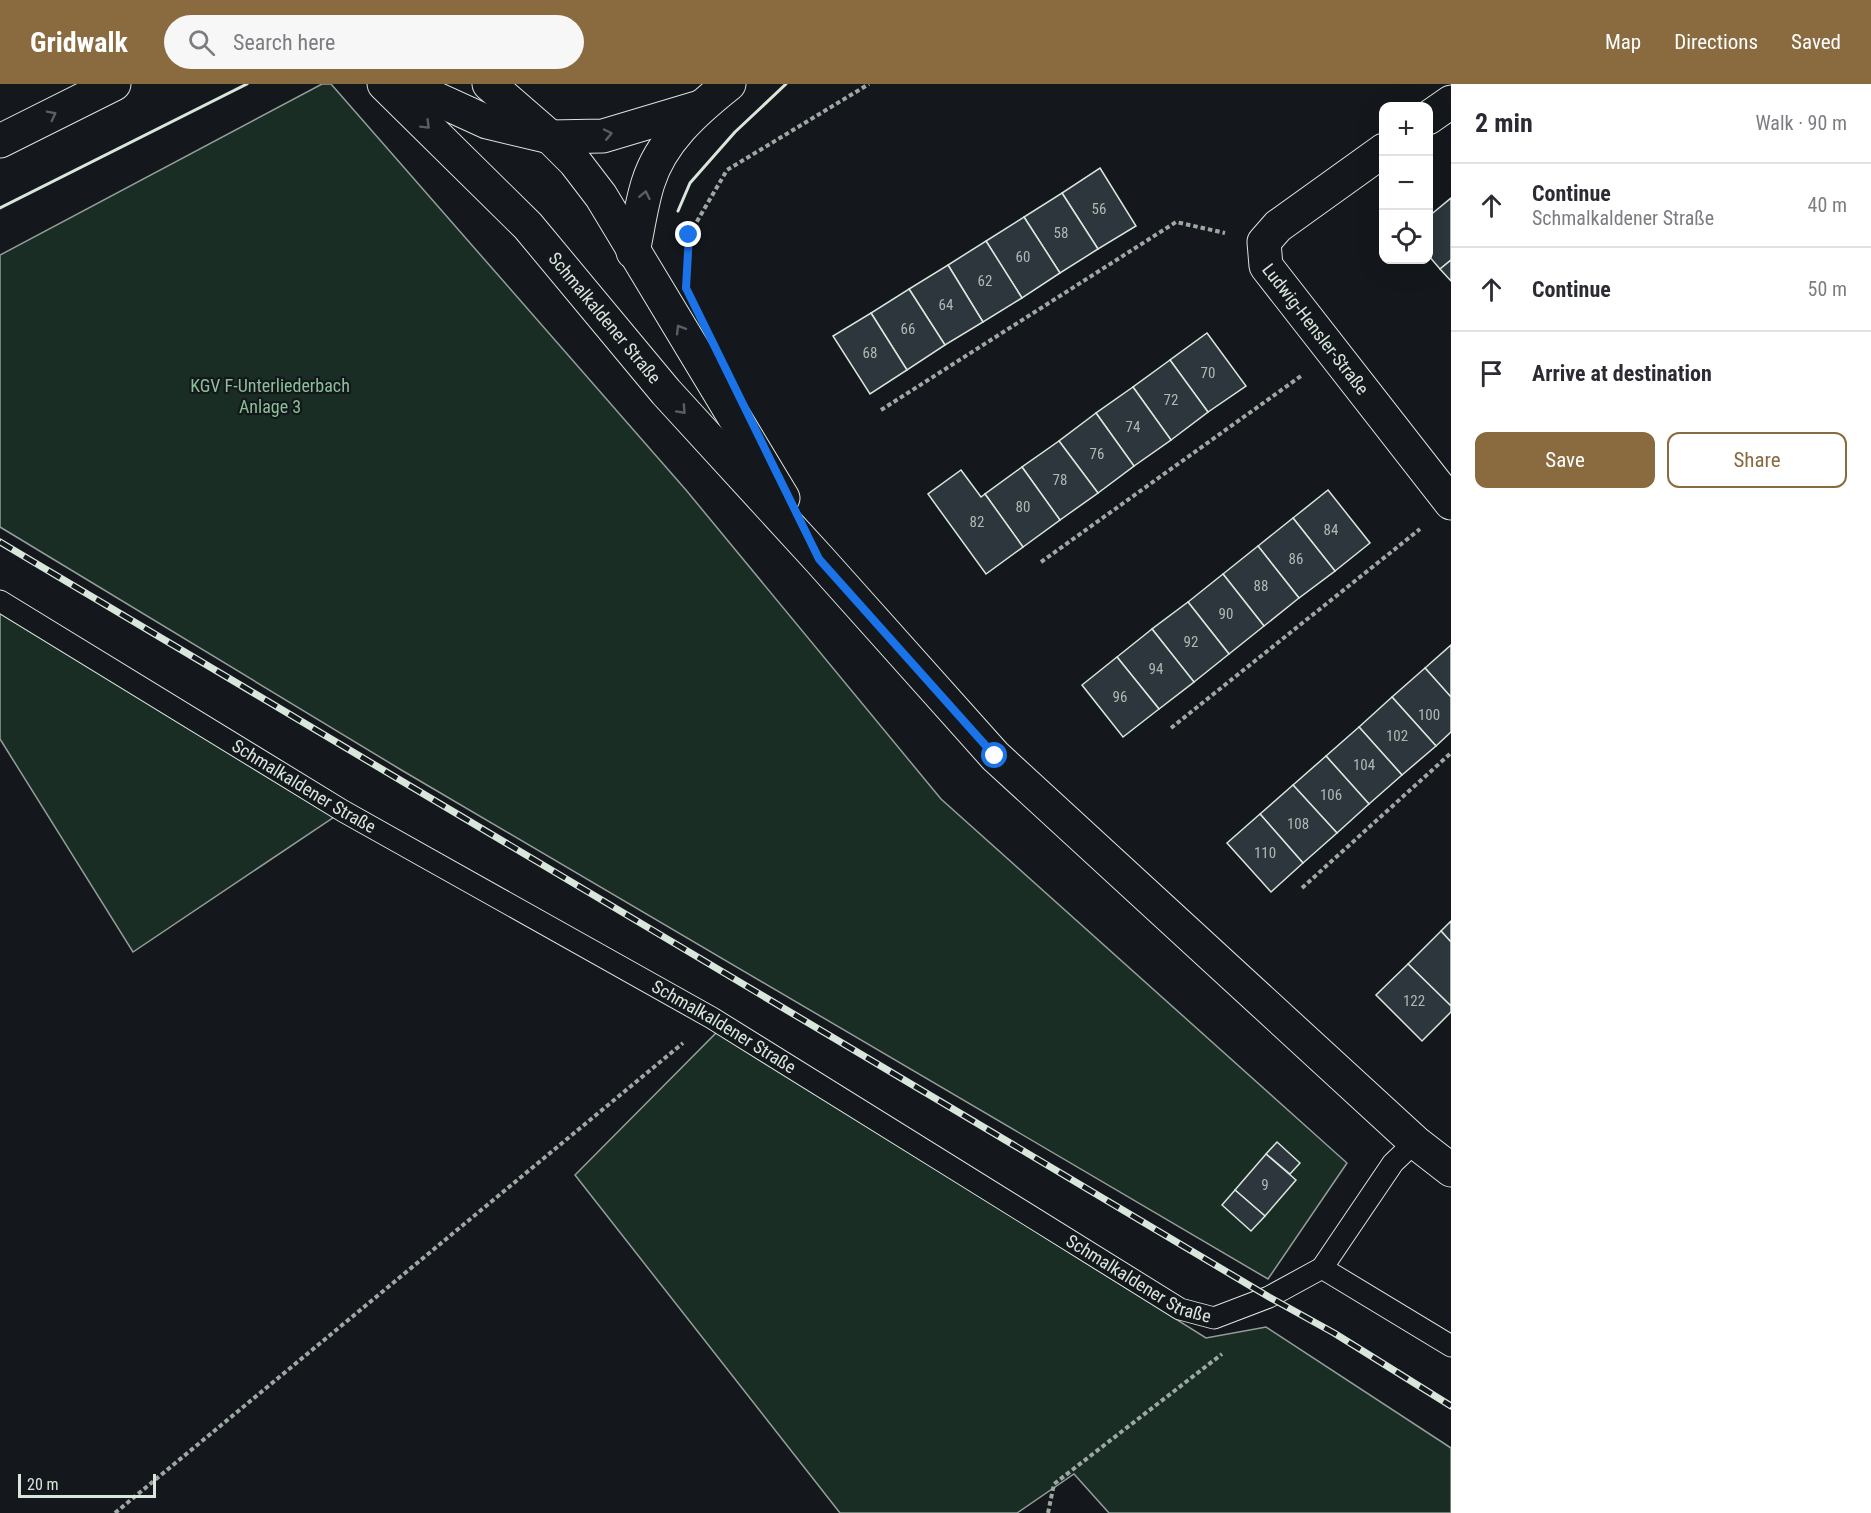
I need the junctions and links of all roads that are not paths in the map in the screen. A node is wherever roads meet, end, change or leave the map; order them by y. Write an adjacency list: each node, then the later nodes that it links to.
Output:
1 (114, 84): 10 (main road, one-way to 1)
2 (384, 84): 14 (main road, Schmalkaldener Straße, one-way to 14)
3 (404, 84): 9 (main road)
4 (489, 84): 9 (main road, Schmalkaldener Straße)
5 (729, 84): 7 (main road)
6 (1451, 102): 8 (main road)
7 (700, 107): 9 (main road, one-way to 7); 12 (main road, one-way to 7)
8 (1433, 115)
9 (550, 137): 12 (main road, Schmalkaldener Straße)
10 (0, 141)
11 (1379, 153): 13 (main road, Ludwig-Hensler-Straße)
12 (633, 252): 14 (main road, Schmalkaldener Straße, one-way to 12)
13 (1451, 503)
14 (819, 559): 16 (main road, Schmalkaldener Straße)
15 (0, 601): 18 (lane, Schmalkaldener Straße)
16 (1415, 1142): 17 (main road, Schmalkaldener Straße); 18 (lane)
17 (1451, 1170)
18 (1322, 1268): 19 (lane)
19 (1451, 1346)

